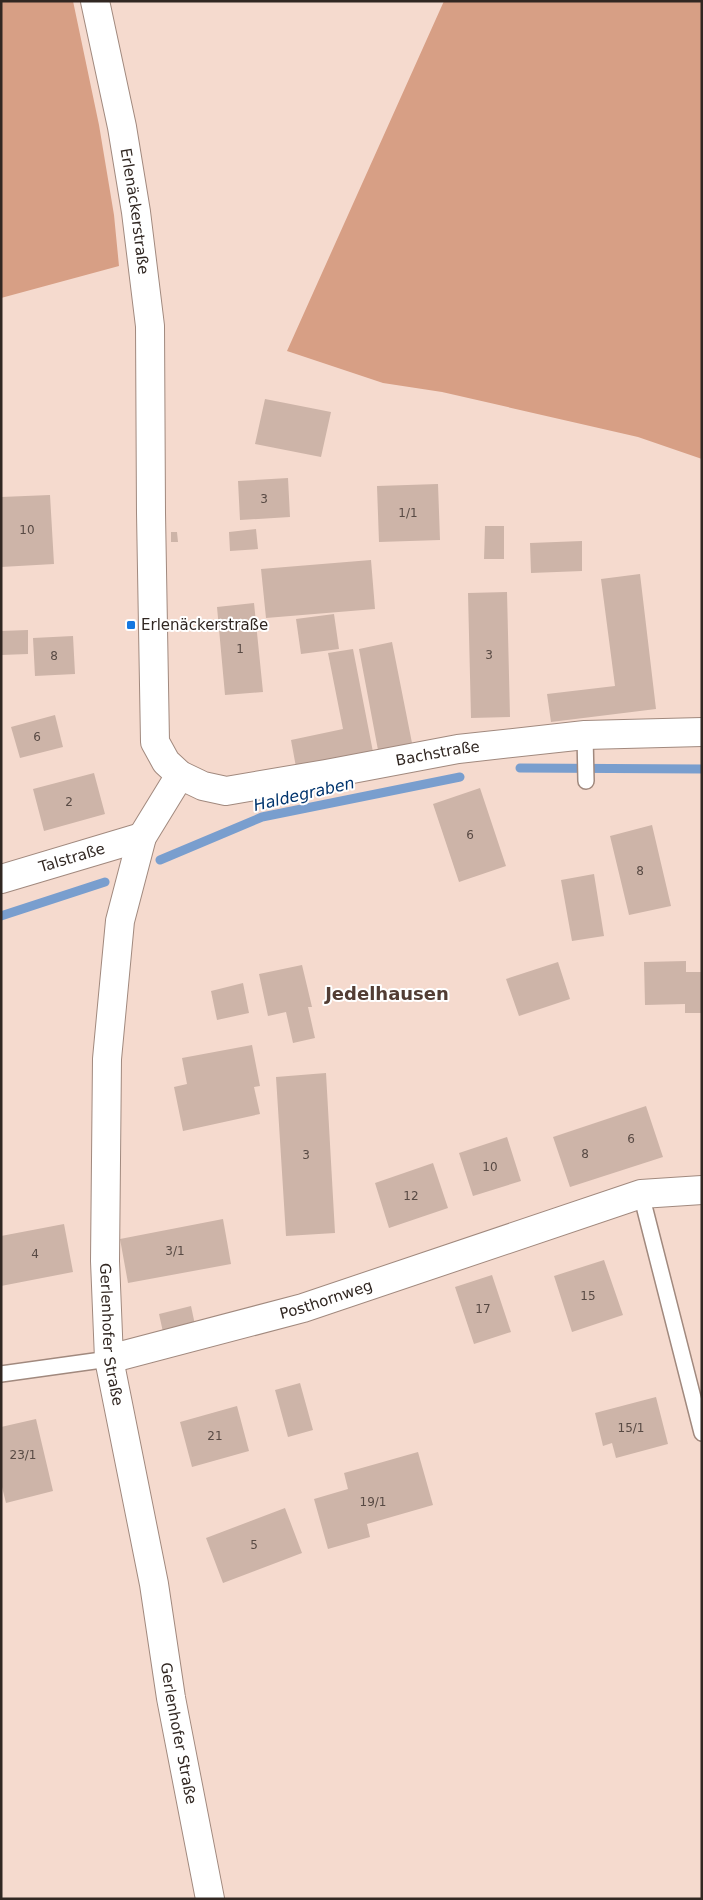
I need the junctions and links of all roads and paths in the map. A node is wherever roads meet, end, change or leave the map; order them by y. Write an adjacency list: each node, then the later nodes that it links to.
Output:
1 (95, 1): 4 (street, Erlenäckerstraße)
2 (702, 732): 3 (street, Bachstraße)
3 (585, 746): 4 (street, Bachstraße); 5 (lane)
4 (180, 775): 6 (street, Gerlenhofer Straße)
5 (586, 781)
6 (142, 837): 7 (street, Talstraße); 10 (street, Gerlenhofer Straße)
7 (1, 879)
8 (702, 1190): 9 (street, Posthornweg)
9 (641, 1194): 10 (street, Posthornweg); 12 (lane)
10 (109, 1359): 11 (lane, Posthornweg); 13 (street, Gerlenhofer Straße)
11 (1, 1374)
12 (702, 1433)
13 (210, 1899)

